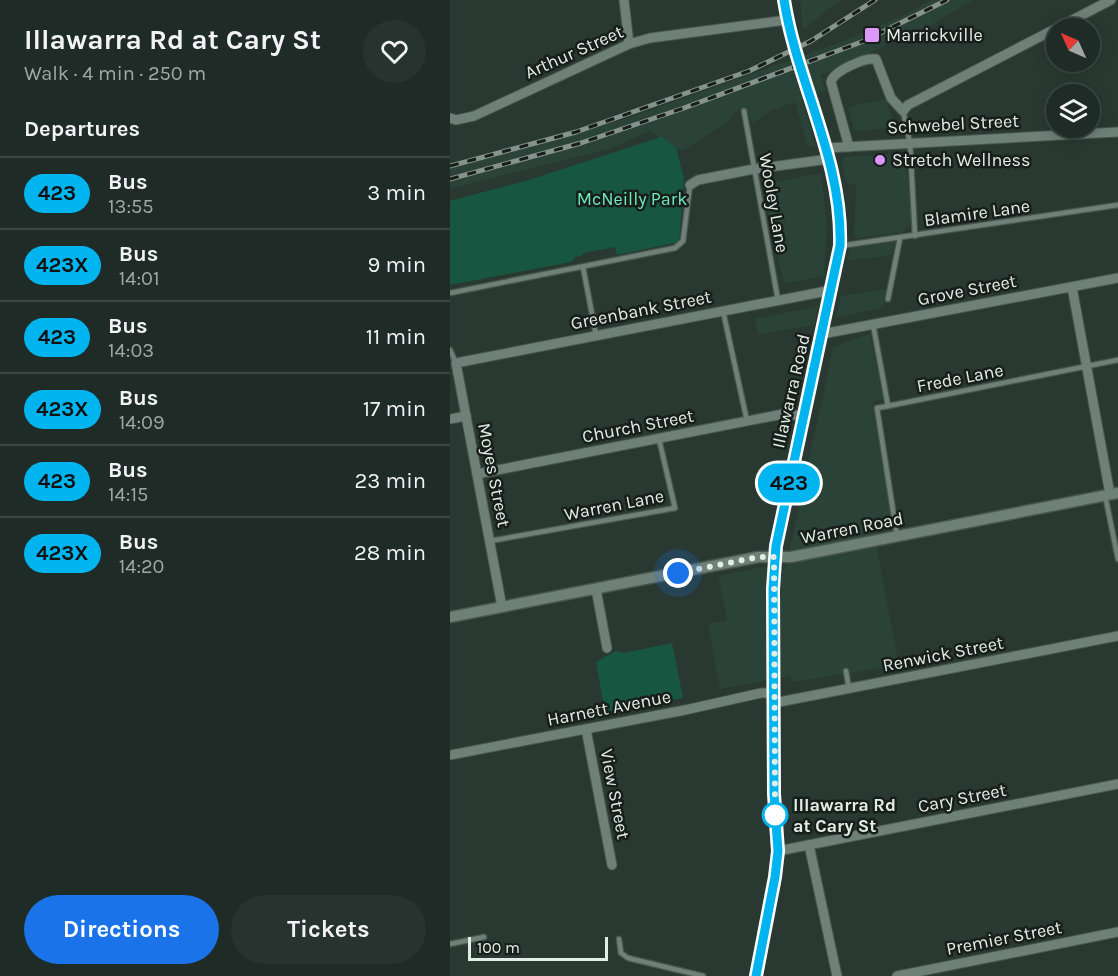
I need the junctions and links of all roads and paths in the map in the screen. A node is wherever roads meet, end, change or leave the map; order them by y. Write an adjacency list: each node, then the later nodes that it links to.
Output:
1 (624, 0): 5 (street)
2 (784, 0): 4 (main road, Illawarra Road)
3 (1111, 0): 7 (street)
4 (789, 26): 5 (street, Arthur Street); 12 (main road, Illawarra Road, bridge)
5 (628, 44): 8 (street, Arthur Street)
6 (744, 111): 13 (lane, Wooley Lane)
7 (903, 111): 10 (lane); 11 (street)
8 (450, 118)
9 (1118, 132): 10 (street, Schwebel Street)
10 (910, 143): 11 (street, Schwebel Street); 16 (lane)
11 (849, 147): 12 (street, Schwebel Street)
12 (828, 154): 13 (street, Schwebel Street); 18 (main road, Illawarra Road)
13 (754, 169): 14 (street, Schwebel Street); 25 (lane, Wooley Lane)
14 (690, 185): 19 (lane)
15 (1118, 206): 16 (lane, Blamire Lane)
16 (915, 236): 17 (lane, Blamire Lane)
17 (900, 238): 18 (lane, Blamire Lane); 24 (lane)
18 (840, 246): 22 (main road, Illawarra Road)
19 (583, 267): 23 (lane); 29 (lane)
20 (1118, 278): 21 (street, Grove Street)
21 (1072, 287): 27 (street, Grove Street); 33 (street)
22 (832, 290): 25 (street, Greenbank Street); 28 (main road, Illawarra Road)
23 (450, 293)
24 (888, 299)
25 (778, 300): 26 (street, Greenbank Street)
26 (723, 311): 29 (street, Greenbank Street); 38 (lane)
27 (873, 324): 28 (street, Grove Street); 34 (lane)
28 (822, 334): 36 (main road, Illawarra Road)
29 (596, 336): 32 (street, Greenbank Street)
30 (450, 350): 32 (lane, Moyes Street)
31 (1118, 360): 33 (lane, Frede Lane)
32 (456, 363): 35 (street, Moyes Street)
33 (1087, 366): 34 (lane, Frede Lane); 41 (street)
34 (888, 406): 42 (lane)
35 (466, 416): 37 (street); 40 (street, Moyes Street)
36 (805, 416): 38 (street, Church Street); 44 (main road, Illawarra Road)
37 (450, 419)
38 (747, 421): 39 (street, Church Street)
39 (659, 439): 40 (street, Church Street); 43 (lane, Warren Lane)
40 (477, 474): 43 (street, Moyes Street)
41 (1111, 494): 42 (street, Warren Road); 45 (lane)
42 (897, 536): 44 (street, Warren Road)
43 (490, 542): 47 (street, Moyes Street)
44 (774, 557): 46 (street, Warren Road); 53 (main road, Illawarra Road)
45 (1118, 559)
46 (596, 589): 47 (street, Warren Road); 50 (street)
47 (502, 607): 48 (street, Warren Road)
48 (450, 617)
49 (1118, 636): 52 (street, Renwick Street)
50 (607, 648)
51 (846, 671): 52 (lane)
52 (849, 689): 53 (street, Renwick Street)
53 (774, 698): 54 (street, Harnett Avenue); 58 (main road, Illawarra Road)
54 (586, 729): 55 (street, Harnett Avenue); 59 (street, View Street)
55 (450, 755)
56 (1118, 784): 57 (street, Cary Street)
57 (809, 845): 58 (street, Cary Street); 66 (street)
58 (778, 851): 65 (main road, Illawarra Road)
59 (612, 865)
60 (1118, 932): 67 (street, Premier Street)
61 (484, 937): 63 (lane)
62 (619, 939): 64 (lane)
63 (450, 944)
64 (703, 976)
65 (756, 976)
66 (837, 976)
67 (897, 976)

